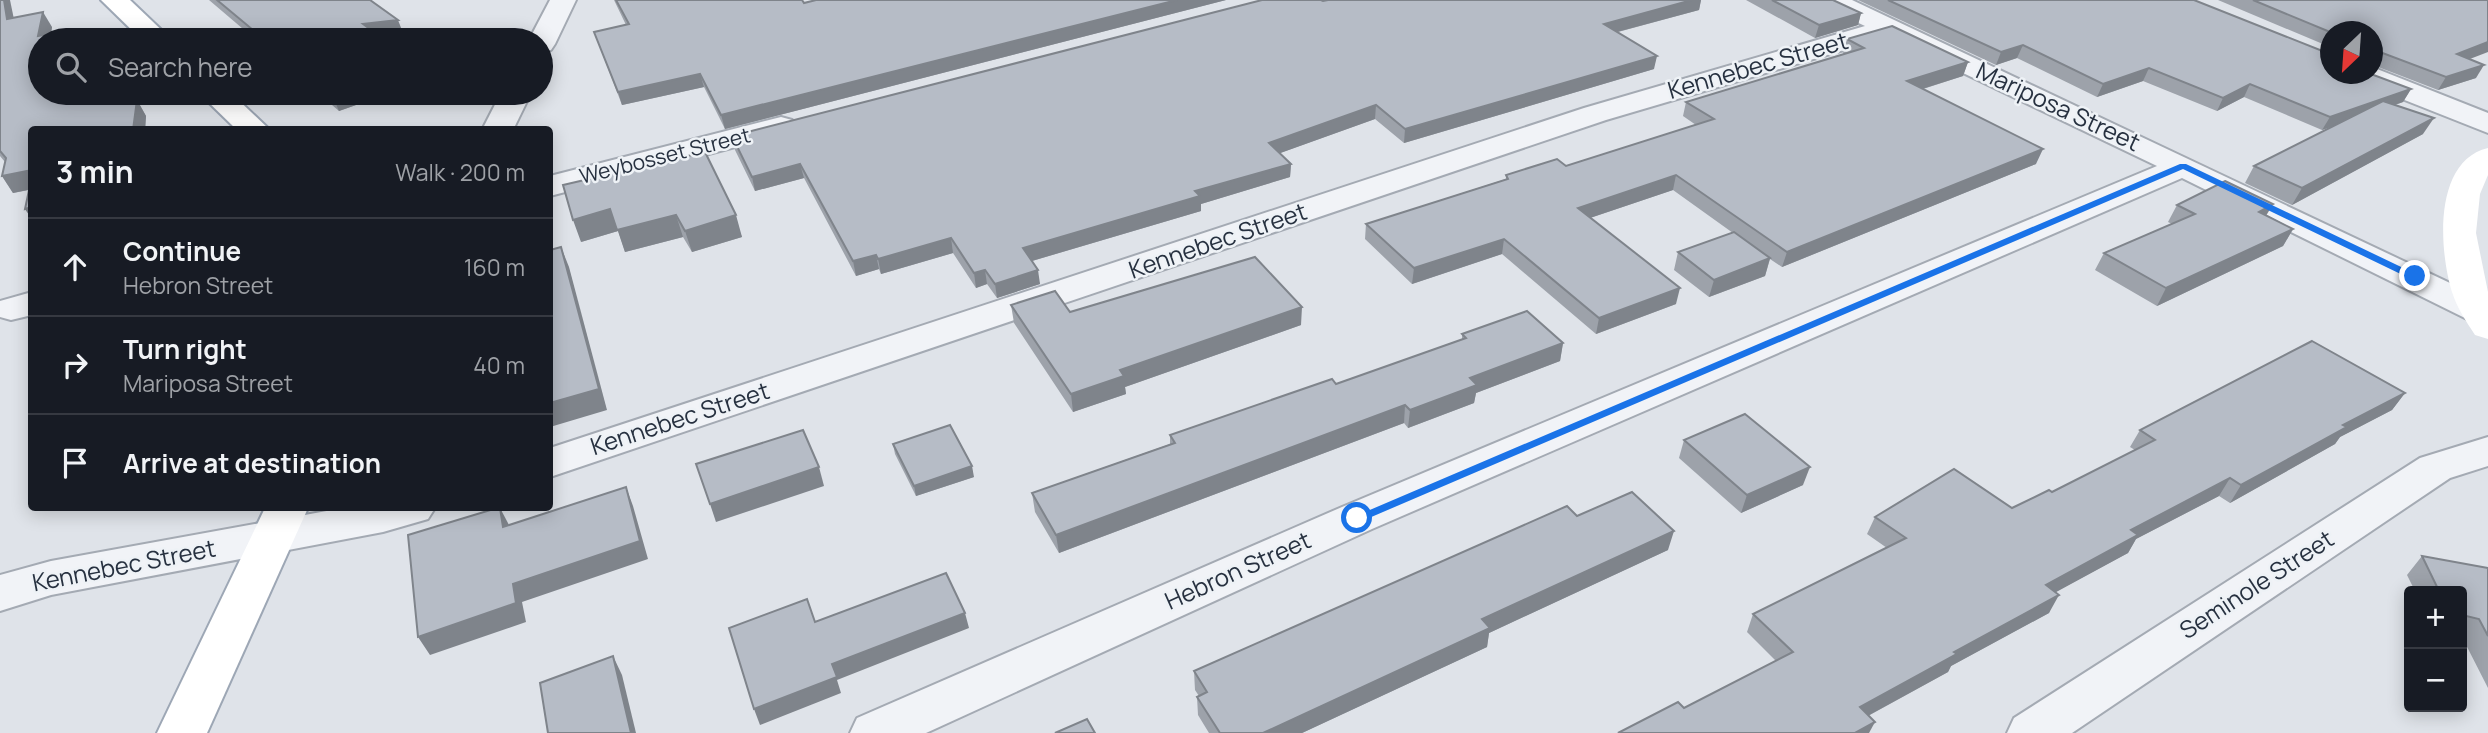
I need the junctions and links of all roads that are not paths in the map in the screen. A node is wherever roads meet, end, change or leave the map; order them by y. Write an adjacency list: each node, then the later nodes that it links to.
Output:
1 (114, 0): 5 (main road)
2 (563, 0): 6 (street)
3 (1830, 0): 4 (street, Mariposa Street)
4 (1889, 27): 15 (street, Mariposa Street); 19 (street, Kennebec Street)
5 (145, 28)
6 (549, 28)
7 (2383, 82): 11 (street)
8 (227, 105): 12 (main road)
9 (510, 105): 13 (street)
10 (802, 121): 16 (street, Weybosset Street)
11 (2488, 124)
12 (251, 126)
13 (499, 126)
14 (2488, 157): 17 (main road)
15 (2183, 166): 17 (street, Mariposa Street); 25 (street, Hebron Street)
16 (553, 185)
17 (2483, 316)
18 (2488, 451): 23 (street, Seminole Street)
19 (553, 462)
20 (402, 511): 21 (street, Kennebec Street)
21 (280, 522): 22 (street, Kennebec Street); 24 (main road)
22 (0, 593)
23 (2052, 727)
24 (181, 733)
25 (875, 733)

